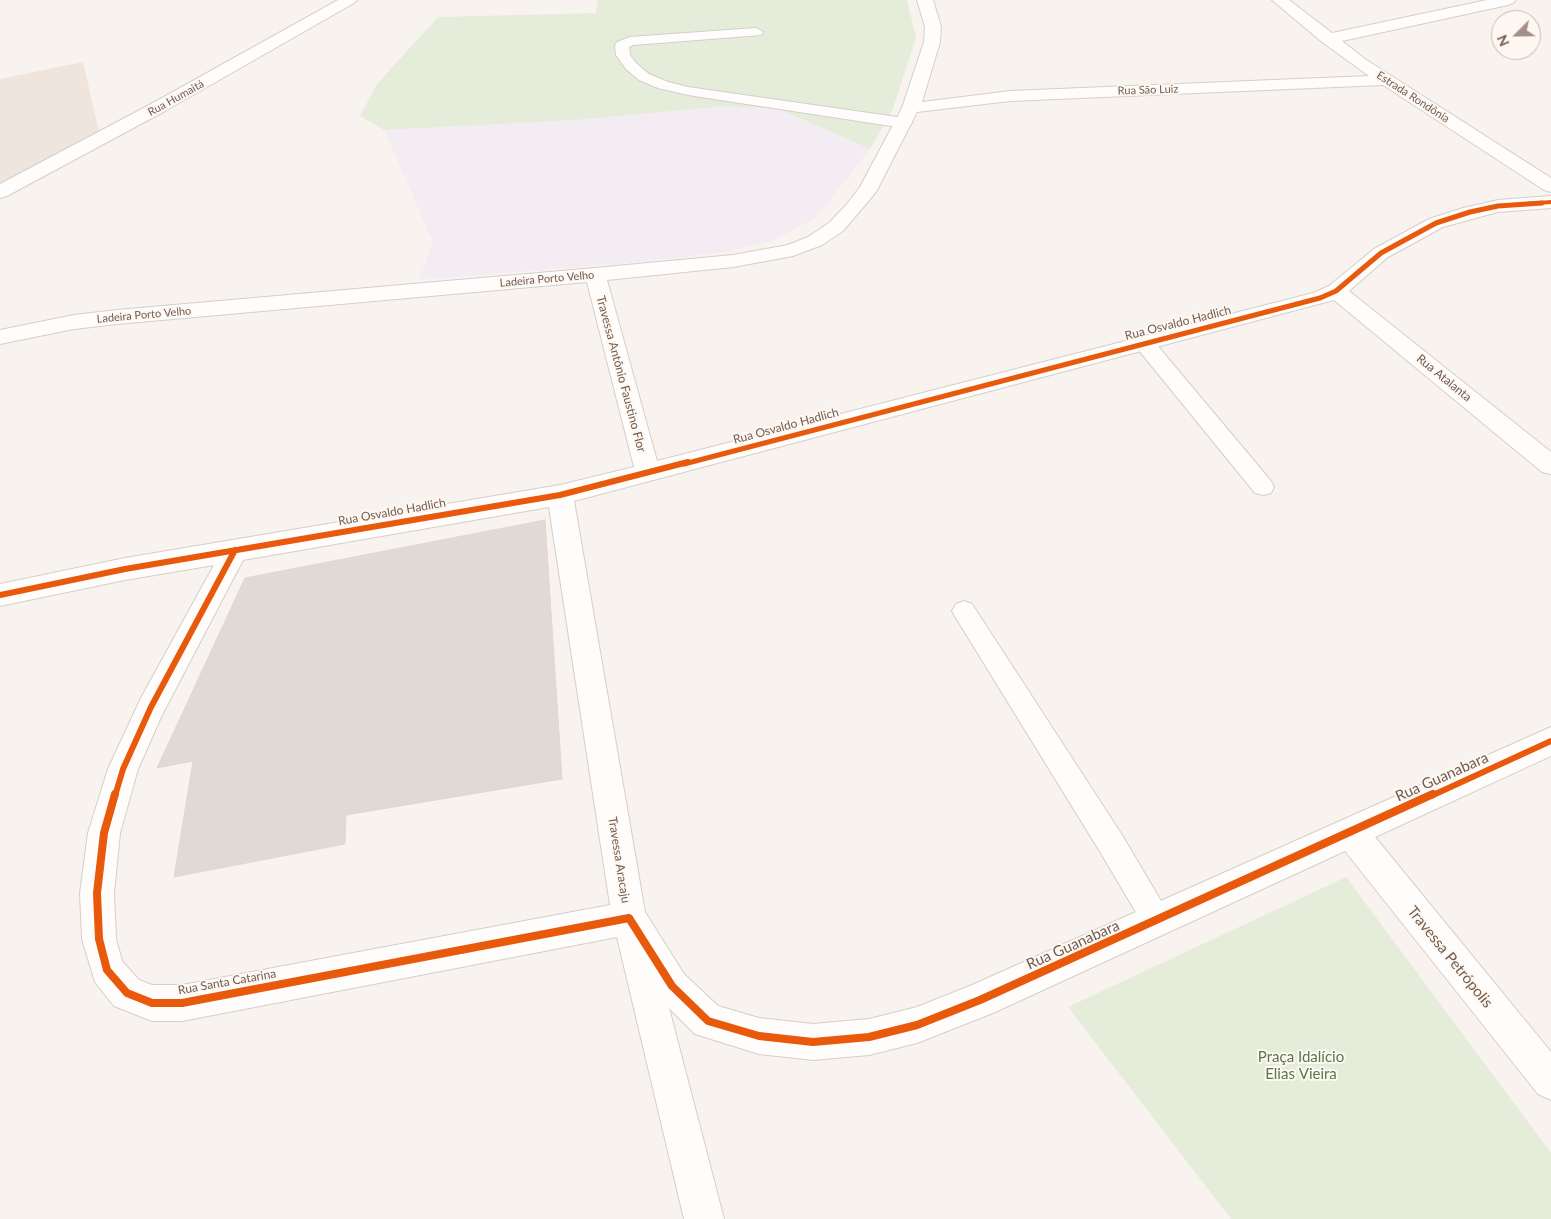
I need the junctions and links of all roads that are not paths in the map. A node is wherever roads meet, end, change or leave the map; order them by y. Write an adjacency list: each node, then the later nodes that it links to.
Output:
1 (349, 0): 10 (street, Rua Humaitá)
2 (925, 0): 8 (street, Ladeira Porto Velho)
3 (1280, 0): 6 (street, Estrada Rondônia)
4 (1508, 0): 6 (street)
5 (756, 32): 8 (lane)
6 (1328, 39): 7 (street, Estrada Rondônia)
7 (1386, 80): 8 (street, Rua São Luiz); 9 (street, Estrada Rondônia)
8 (908, 116): 12 (street, Ladeira Porto Velho)
9 (1551, 186)
10 (0, 192)
11 (1551, 202): 13 (street, Rua Osvaldo Hadlich)
12 (595, 275): 14 (street, Ladeira Porto Velho); 17 (street, Travessa Antônio Faustino Flor)
13 (1336, 291): 15 (street, Rua Osvaldo Hadlich); 16 (street, Rua Atalanta)
14 (0, 337)
15 (1144, 344): 17 (street, Rua Osvaldo Hadlich); 18 (lane)
16 (1551, 465)
17 (648, 473): 19 (street, Rua Osvaldo Hadlich)
18 (1263, 487)
19 (560, 496): 20 (street, Rua Osvaldo Hadlich); 25 (street, Travessa Aracaju)
20 (235, 550): 21 (street, Rua Osvaldo Hadlich); 25 (street, Rua Santa Catarina)
21 (0, 595)
22 (964, 611): 26 (lane)
23 (1551, 741): 24 (street, Rua Guanabara)
24 (1350, 832): 26 (street, Rua Guanabara); 27 (street, Travessa Petrópolis)
25 (629, 918): 26 (street, Rua Guanabara); 28 (street, Travessa Aracaju)
26 (1157, 921)
27 (1551, 1081)
28 (704, 1219)

